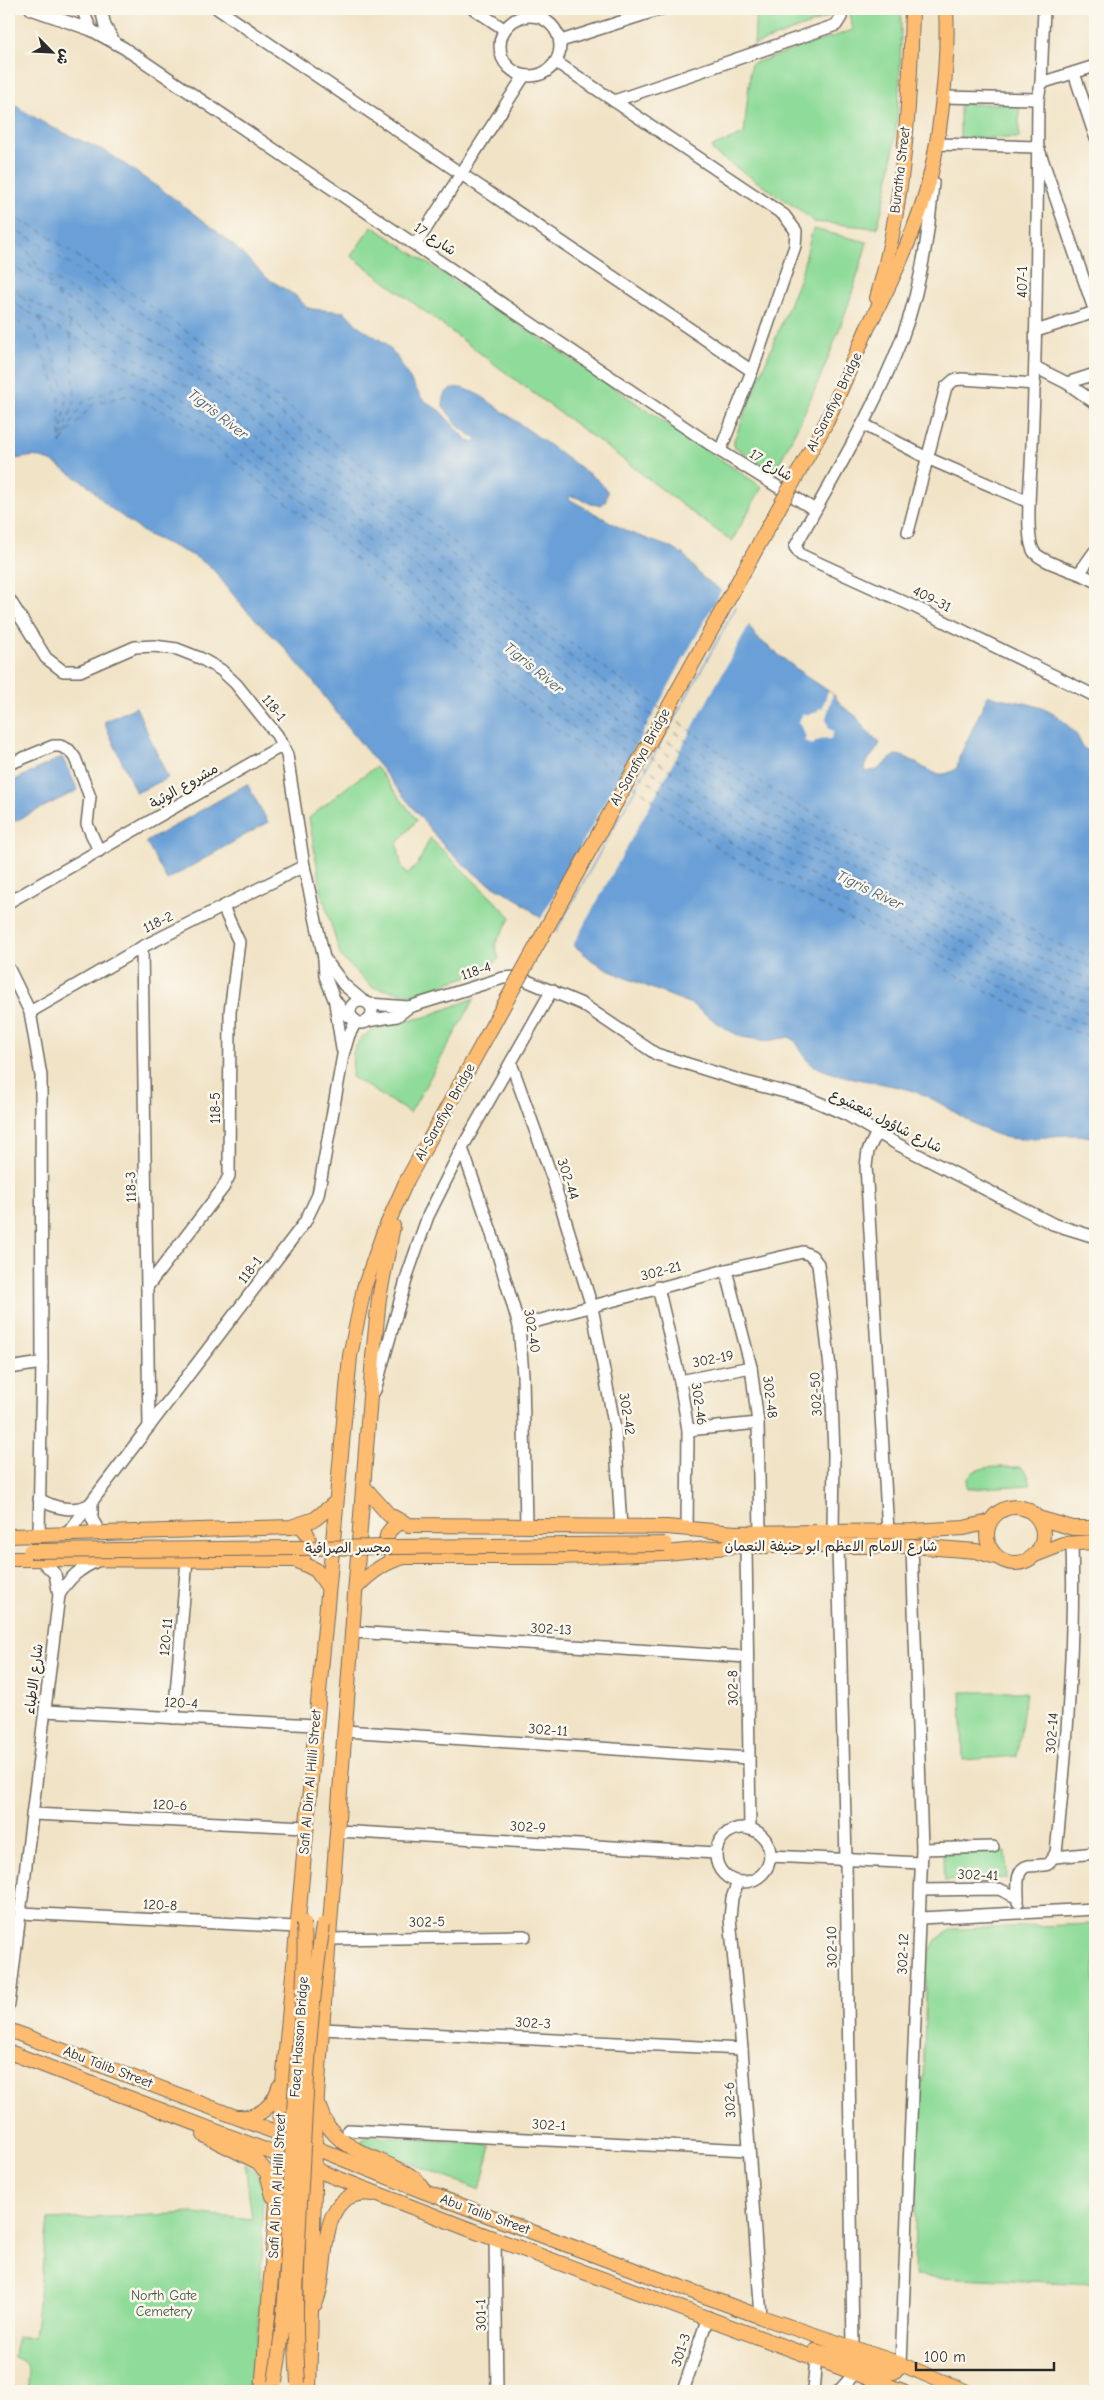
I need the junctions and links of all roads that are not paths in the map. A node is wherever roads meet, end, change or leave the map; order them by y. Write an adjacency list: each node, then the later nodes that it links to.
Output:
1 (31, 9): 13 (street, شارع 17)
2 (82, 9): 13 (street)
3 (101, 9): 15 (street)
4 (218, 9): 27 (street)
5 (474, 9): 12 (street)
6 (661, 9): 14 (street)
7 (840, 9): 23 (street)
8 (912, 9): 30 (main road, Buratha Street)
9 (946, 9): 21 (main road, Buratha Street)
10 (1044, 9): 20 (street, 407-1)
11 (544, 13): 12 (street); 14 (street)
12 (504, 29): 19 (street)
13 (91, 30): 15 (street, شارع 17)
14 (561, 41): 16 (street)
15 (115, 42): 28 (street, شارع 17)
16 (556, 62): 19 (street); 23 (street)
17 (1095, 66): 18 (street)
18 (1074, 72): 20 (street); 24 (street)
19 (524, 76): 27 (street)
20 (1041, 83): 22 (street, 407-1)
21 (942, 97): 22 (street); 25 (main road, Buratha Street)
22 (1038, 99): 26 (street, 407-1)
23 (614, 101): 33 (street)
24 (1095, 136)
25 (936, 144): 26 (street); 30 (main road, Buratha Street); 38 (street)
26 (1038, 147): 29 (street); 31 (street, 407-1)
27 (462, 175): 28 (street); 33 (street)
28 (416, 244): 39 (street, شارع 17)
29 (1095, 312): 31 (street)
30 (867, 328): 68 (main road, Al-Sarafiya Bridge, bridge)
31 (1036, 331): 32 (street, 407-1)
32 (1035, 367): 35 (street); 36 (street, 407-1)
33 (752, 371): 39 (street)
34 (1095, 374): 35 (street)
35 (1067, 383): 37 (street)
36 (1035, 384): 40 (street); 41 (street, 407-1)
37 (1095, 403)
38 (863, 424): 40 (street); 42 (street)
39 (720, 451): 42 (street, شارع 17)
40 (927, 458): 41 (street); 43 (street)
41 (1029, 502): 45 (street, 407-1)
42 (815, 510): 48 (street, 409-31)
43 (908, 532)
44 (1095, 551): 45 (street)
45 (1080, 572): 46 (street)
46 (1095, 581)
47 (9, 599): 49 (street, 118-1)
48 (1095, 696)
49 (283, 745): 51 (street, مشروع الوثبة); 52 (street, 118-1)
50 (9, 764): 51 (street)
51 (99, 851): 53 (street, مشروع الوثبة)
52 (304, 866): 54 (street, 118-2); 56 (street, 118-1)
53 (9, 902)
54 (223, 907): 55 (street, 118-2); 72 (street, 118-5)
55 (142, 947): 62 (street, 118-2); 72 (street, 118-3)
56 (324, 958): 59 (street, 118-1); 60 (street)
57 (9, 969): 62 (street)
58 (552, 990): 61 (street, 118-4); 65 (street); 66 (street, شارع شاؤول شعشوع)
59 (334, 999): 63 (street, 118-1); 64 (street)
60 (366, 1003): 61 (street, 118-4); 63 (street); 63 (street)
61 (409, 1007): 63 (street, 118-4)
62 (30, 1012): 76 (street)
63 (359, 1020): 64 (street, 118-1)
64 (343, 1055): 82 (street, 118-1)
65 (511, 1063): 67 (street); 74 (street, 302-44)
66 (878, 1132): 69 (street, شارع شاؤول شعشوع); 96 (street)
67 (462, 1148): 75 (street, 302-40); 80 (street)
68 (406, 1182): 80 (main road); 86 (main road, Safi Al Din Al Hilli Street)
69 (1095, 1236)
70 (812, 1256): 71 (street, 302-21); 98 (street, 302-50)
71 (726, 1270): 73 (street, 302-21); 77 (street, 302-48)
72 (147, 1287): 82 (street, 118-3)
73 (658, 1287): 74 (street, 302-21); 79 (street, 302-46)
74 (592, 1307): 75 (street, 302-21); 93 (street, 302-42)
75 (519, 1326): 92 (street, 302-40)
76 (42, 1363): 78 (street); 85 (street)
77 (751, 1367): 79 (street, 302-19); 81 (street, 302-48)
78 (9, 1368)
79 (680, 1381): 83 (street, 302-46)
80 (369, 1408): 84 (main road)
81 (758, 1423): 83 (street); 97 (street, 302-48)
82 (149, 1427): 87 (street, 118-1)
83 (688, 1430): 94 (street, 302-46)
84 (364, 1487): 90 (main road); 120 (main road)
85 (39, 1499): 87 (street); 106 (street)
86 (336, 1502): 91 (main road); 119 (main road, Safi Al Din Al Hilli Street)
87 (92, 1503): 99 (street); 100 (street, 118-1)
88 (1038, 1518): 89 (main road); 95 (main road); 112 (main road)
89 (990, 1522): 96 (main road, شارع الامام الاعظم ابو حنيفة النعمان); 111 (main road)
90 (402, 1523): 92 (main road); 113 (main road)
91 (299, 1525): 99 (main road); 117 (main road)
92 (526, 1526): 93 (main road)
93 (621, 1528): 94 (main road)
94 (687, 1528): 103 (main road)
95 (1095, 1528)
96 (888, 1531): 98 (main road, شارع الامام الاعظم ابو حنيفة النعمان)
97 (760, 1532): 98 (main road, شارع الامام الاعظم ابو حنيفة النعمان); 103 (main road, شارع الامام الاعظم ابو حنيفة النعمان)
98 (833, 1532)
99 (100, 1533): 100 (main road)
100 (66, 1534): 106 (main road)
101 (9, 1536): 106 (main road)
102 (665, 1540): 103 (main road, شارع الامام الاعظم ابو حنيفة النعمان); 106 (main road, مجسر الصرافية)
103 (739, 1542): 108 (main road, شارع الامام الاعظم ابو حنيفة النعمان); 113 (main road); 123 (street, 302-8)
104 (1095, 1542): 107 (main road)
105 (9, 1543): 106 (main road)
106 (33, 1543): 110 (main road)
107 (1072, 1543): 112 (main road); 138 (street, 302-14)
108 (838, 1546): 109 (main road, شارع الامام الاعظم ابو حنيفة النعمان); 139 (street, 302-10)
109 (912, 1546): 111 (main road, شارع الامام الاعظم ابو حنيفة النعمان); 134 (street, 302-12)
110 (9, 1552)
111 (996, 1557): 112 (main road)
112 (1033, 1557)
113 (399, 1558): 120 (main road)
114 (187, 1559): 116 (main road); 117 (main road); 125 (street, 120-11)
115 (9, 1560): 118 (main road)
116 (98, 1560): 118 (main road); 121 (street)
117 (296, 1560): 119 (main road)
118 (42, 1561): 121 (street)
119 (328, 1587): 126 (main road, Safi Al Din Al Hilli Street)
120 (356, 1588): 122 (main road)
121 (59, 1596): 124 (street, شارع الاطباء)
122 (353, 1632): 123 (street, 302-13); 127 (main road)
123 (747, 1658): 128 (street, 302-8)
124 (45, 1711): 125 (street, 120-4); 129 (street, شارع الاطباء)
125 (174, 1718): 126 (street, 120-4)
126 (315, 1725): 130 (main road, Safi Al Din Al Hilli Street)
127 (346, 1731): 128 (street, 302-11); 132 (main road)
128 (749, 1758): 131 (street, 302-8)
129 (33, 1814): 130 (street, 120-6); 147 (street, شارع الاطباء)
130 (305, 1827): 140 (main road, Safi Al Din Al Hilli Street)
131 (750, 1829): 135 (street); 137 (street)
132 (338, 1831): 135 (street, 302-9); 142 (main road)
133 (993, 1847): 134 (street)
134 (922, 1849): 141 (street, 302-12)
135 (716, 1853): 143 (street)
136 (1095, 1853): 138 (street)
137 (770, 1856): 139 (street); 143 (street)
138 (1055, 1857): 145 (street)
139 (846, 1860): 141 (street); 179 (street, 302-10)
140 (302, 1862): 150 (main road, Faeq Hassan Bridge)
141 (922, 1863): 144 (street, 302-12)
142 (335, 1865): 152 (main road); 185 (main road, Faeq Hassan Bridge, bridge)
143 (738, 1882): 156 (street, 302-6)
144 (921, 1890): 145 (street, 302-41); 149 (street, 302-12)
145 (1018, 1898): 148 (street)
146 (1095, 1909): 148 (street)
147 (21, 1912): 150 (street, 120-8); 153 (street, شارع الاطباء)
148 (1024, 1912): 149 (street)
149 (920, 1918): 182 (street, 302-12)
150 (300, 1925): 158 (main road, Safi Al Din Al Hilli Street); 184 (main road, Faeq Hassan Bridge, bridge)
151 (525, 1936): 152 (street, 302-5)
152 (329, 1939): 154 (main road)
153 (9, 2004)
154 (322, 2029): 156 (street, 302-3); 159 (main road)
155 (9, 2030): 161 (main road, Abu Talib Street)
156 (742, 2049): 166 (street, 302-6)
157 (9, 2052): 162 (main road, Abu Talib Street)
158 (284, 2069): 160 (main road, Safi Al Din Al Hilli Street); 161 (main road)
159 (317, 2102): 160 (main road); 165 (main road); 170 (main road)
160 (281, 2105): 164 (main road, Safi Al Din Al Hilli Street)
161 (234, 2116): 164 (main road, Abu Talib Street)
162 (184, 2120): 167 (main road, Abu Talib Street); 173 (main road)
163 (348, 2130): 166 (street, 302-1)
164 (280, 2134): 165 (main road, Abu Talib Street); 167 (main road, Safi Al Din Al Hilli Street)
165 (315, 2148): 168 (main road); 170 (main road, Abu Talib Street)
166 (748, 2150): 177 (street, 302-6)
167 (279, 2155): 168 (main road, Abu Talib Street); 169 (main road, Safi Al Din Al Hilli Street)
168 (314, 2169): 171 (main road); 172 (main road, Abu Talib Street)
169 (278, 2190): 171 (main road); 173 (main road, Safi Al Din Al Hilli Street)
170 (425, 2192): 177 (main road, Abu Talib Street)
171 (313, 2195): 175 (main road)
172 (381, 2195): 174 (main road, Abu Talib Street); 175 (main road)
173 (276, 2211): 186 (main road, Safi Al Din Al Hilli Street)
174 (495, 2239): 176 (main road, Abu Talib Street); 187 (street, 301-1)
175 (311, 2311): 185 (main road)
176 (708, 2317): 178 (main road, Abu Talib Street); 188 (street, 301-3)
177 (761, 2317): 178 (main road); 179 (main road, Abu Talib Street)
178 (756, 2335): 180 (main road, Abu Talib Street)
179 (853, 2347): 182 (main road, Abu Talib Street)
180 (792, 2348): 181 (main road, Abu Talib Street); 182 (main road)
181 (816, 2358): 183 (main road, Abu Talib Street); 189 (street)
182 (901, 2364): 192 (main road, Abu Talib Street)
183 (855, 2373): 190 (street); 191 (main road, Abu Talib Street)
184 (274, 2386)
185 (302, 2388)
186 (262, 2391)
187 (497, 2391)
188 (683, 2391)
189 (813, 2391)
190 (839, 2391)
191 (903, 2391)
192 (965, 2391)

